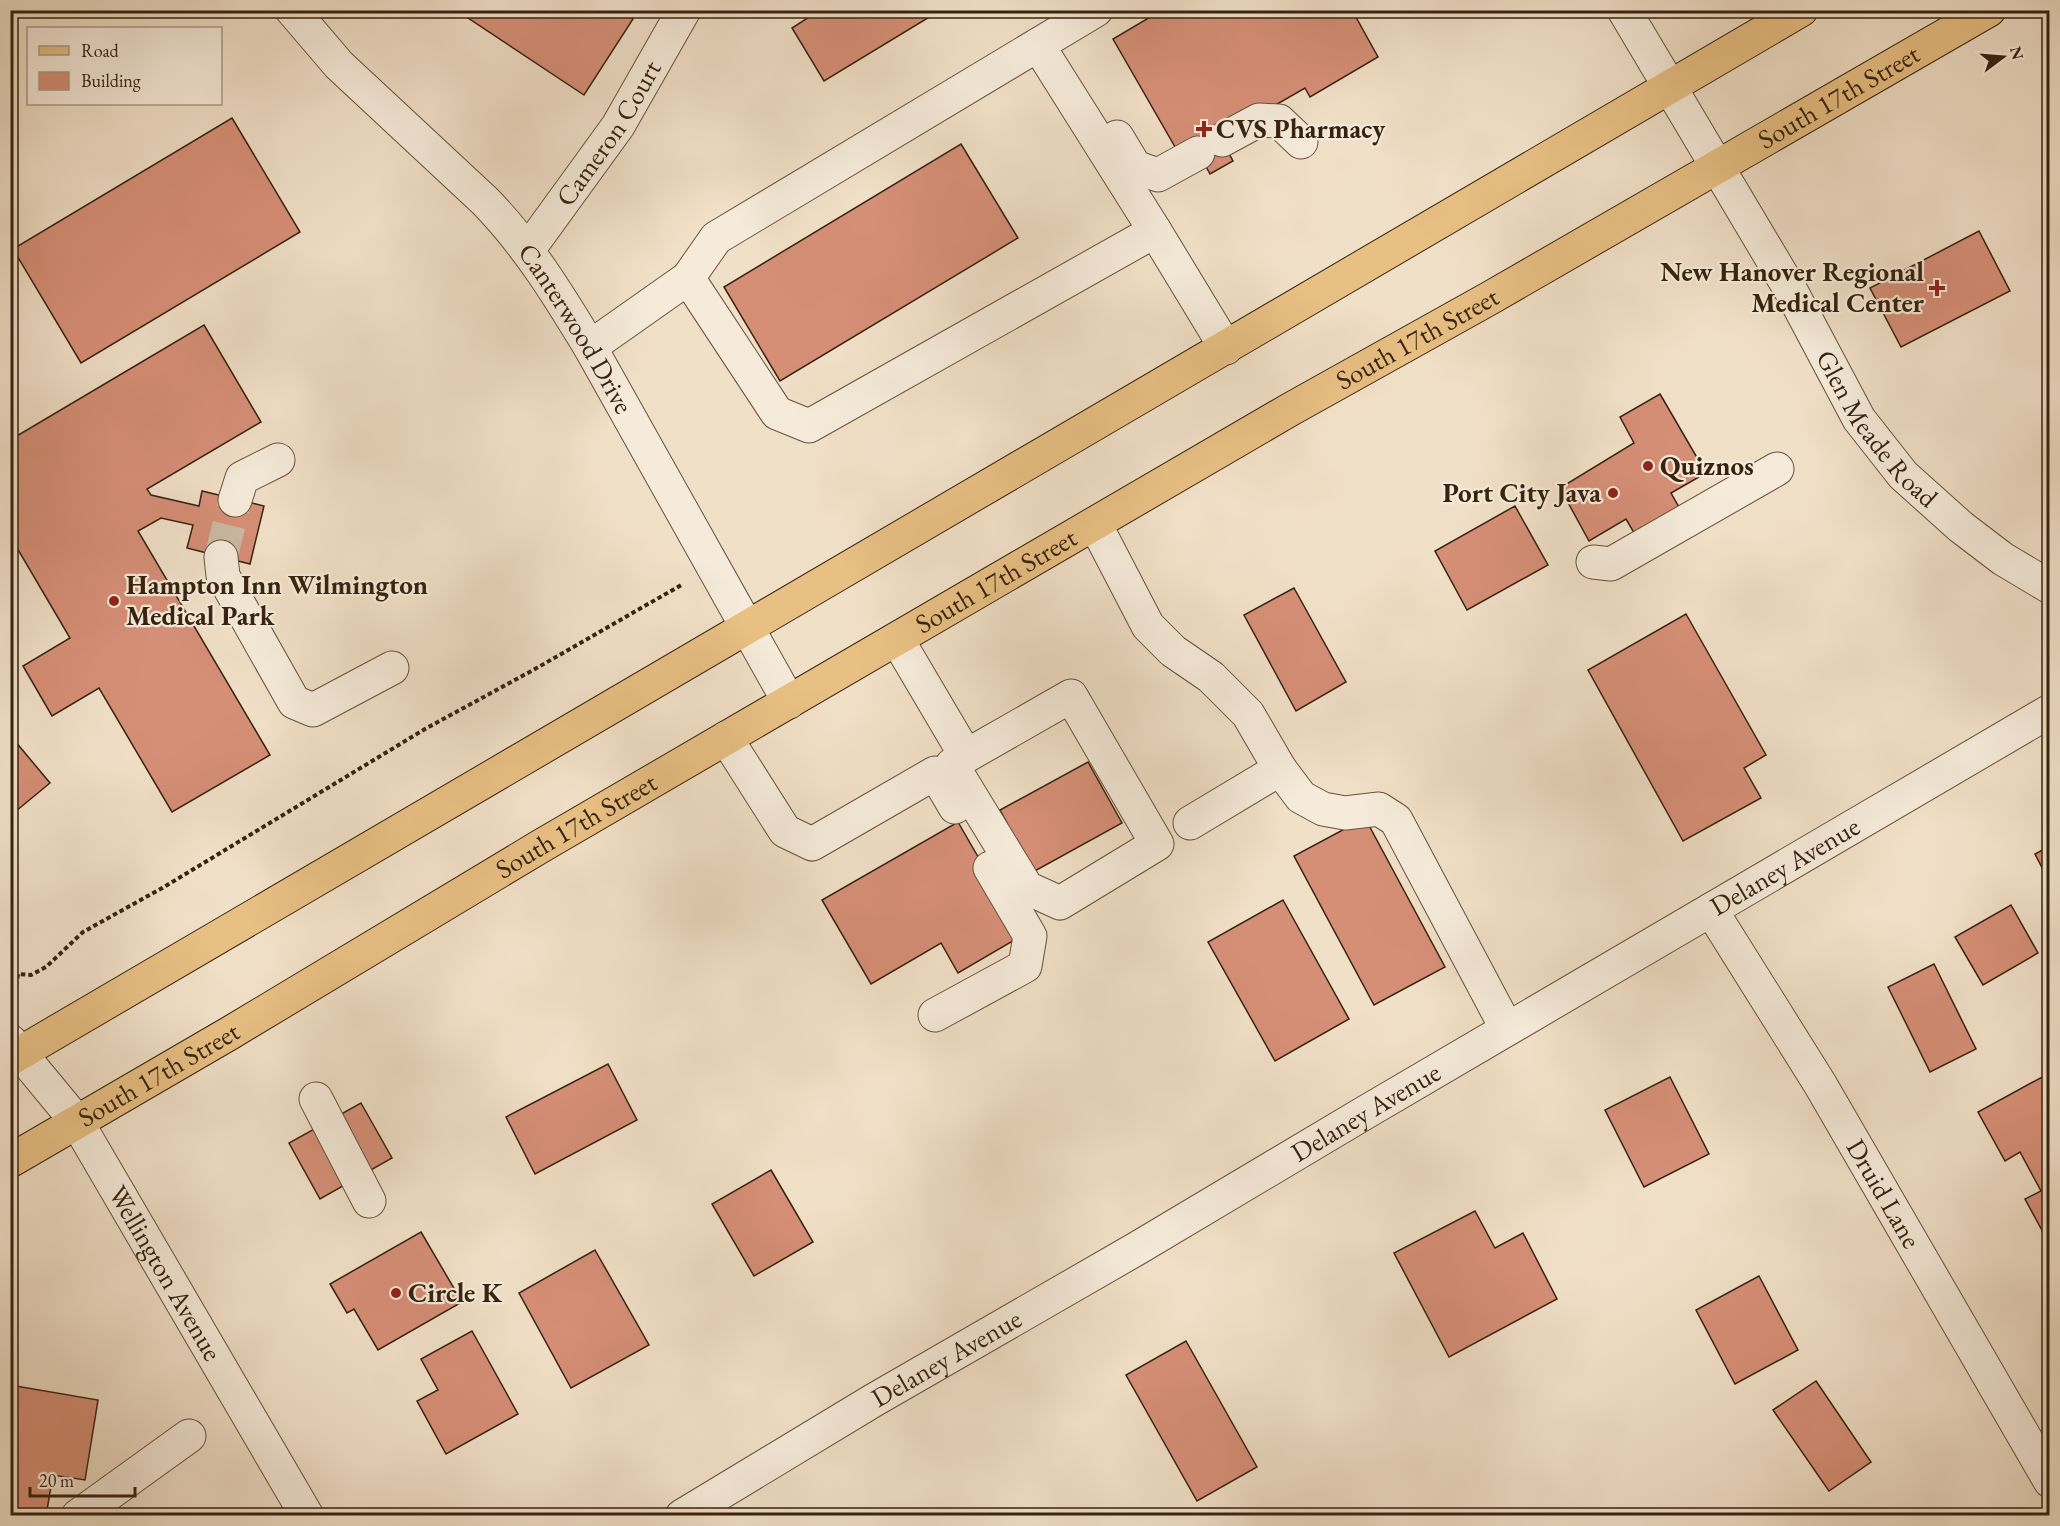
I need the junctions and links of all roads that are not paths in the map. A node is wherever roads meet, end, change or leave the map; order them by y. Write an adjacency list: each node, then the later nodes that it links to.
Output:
1 (292, 10): 13 (street, Canterwood Drive)
2 (684, 10): 13 (street, Cameron Court)
3 (1096, 10): 7 (street)
4 (1624, 10): 8 (street, Glen Meade Road)
5 (1801, 10): 8 (main road)
6 (1989, 10): 11 (main road, South 17th Street)
7 (1038, 45): 9 (street); 14 (street)
8 (1671, 87): 11 (street, Glen Meade Road); 16 (main road)
9 (1068, 93): 10 (street); 12 (street)
10 (1301, 142)
11 (1717, 165): 20 (main road, South 17th Street); 23 (street, Glen Meade Road)
12 (1155, 231): 14 (street); 16 (street)
13 (528, 250): 15 (street, Canterwood Drive)
14 (688, 278): 15 (street)
15 (590, 347): 24 (street, Canterwood Drive)
16 (1226, 348): 24 (main road)
17 (278, 460): 19 (street)
18 (1777, 469): 22 (street)
19 (235, 500)
20 (1095, 524): 25 (main road, South 17th Street); 31 (street)
21 (220, 557): 26 (street)
22 (1593, 562)
23 (2049, 587)
24 (747, 627): 27 (street, Canterwood Drive); 36 (main road)
25 (897, 639): 27 (main road, South 17th Street); 30 (street)
26 (392, 668)
27 (789, 702): 29 (main road, South 17th Street)
28 (2049, 711): 33 (street, Delaney Avenue)
29 (726, 738): 34 (street); 38 (main road, South 17th Street)
30 (966, 756): 30 (street)
31 (1280, 769): 32 (street); 35 (street)
32 (1190, 823)
33 (1711, 910): 35 (street, Delaney Avenue); 42 (street, Druid Lane)
34 (936, 1015)
35 (1507, 1029): 45 (street, Delaney Avenue)
36 (14, 1051): 38 (street, Wellington Avenue)
37 (316, 1099): 40 (street)
38 (76, 1122): 39 (main road, South 17th Street); 44 (street, Wellington Avenue)
39 (10, 1161)
40 (369, 1201)
41 (189, 1436): 43 (street)
42 (2049, 1481)
43 (78, 1515)
44 (307, 1515)
45 (682, 1515)

